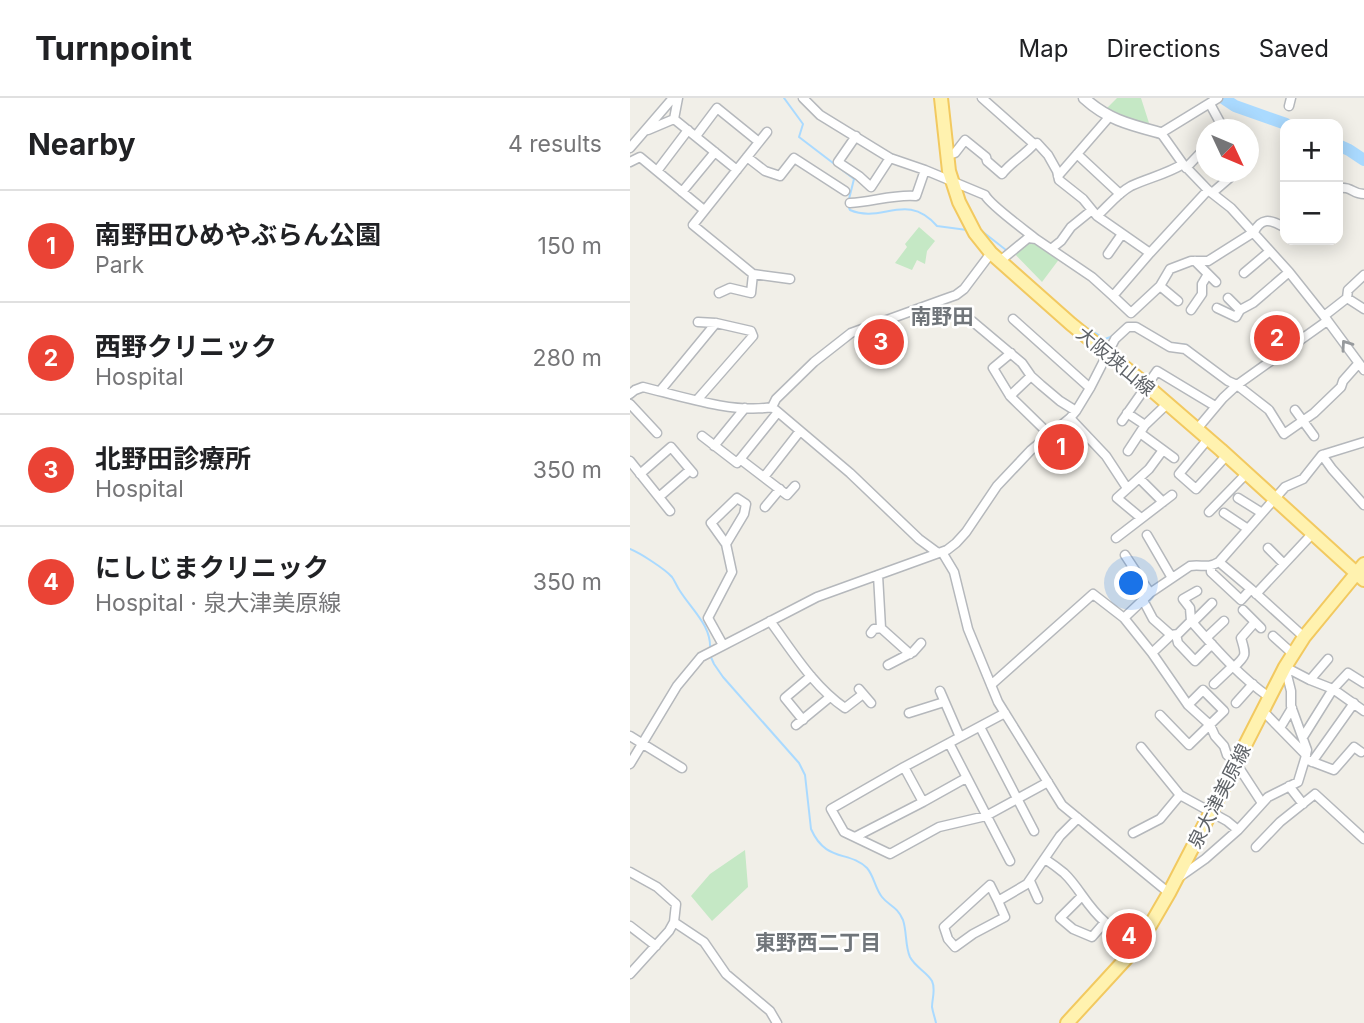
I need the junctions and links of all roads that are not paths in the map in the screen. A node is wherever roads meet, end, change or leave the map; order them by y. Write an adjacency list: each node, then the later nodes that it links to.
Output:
1 (673, 98): 11 (street)
2 (678, 98): 9 (street)
3 (803, 98): 15 (street)
4 (941, 98): 21 (main road, 大阪狭山線)
5 (982, 98): 17 (street)
6 (1084, 98): 8 (street)
7 (1215, 100): 10 (street); 14 (street)
8 (1110, 116): 14 (street); 20 (street)
9 (674, 119): 11 (street); 13 (street)
10 (1220, 119)
11 (645, 132): 18 (street)
12 (767, 132): 16 (street)
13 (692, 133): 16 (street); 19 (street); 29 (street)
14 (1161, 133): 26 (street)
15 (856, 136): 24 (street); 24 (street)
16 (759, 142): 23 (street)
17 (1034, 144): 21 (street); 30 (street)
18 (630, 148)
19 (715, 152): 27 (street); 36 (street)
20 (1077, 154): 30 (street); 37 (street)
21 (948, 155): 32 (main road, 大阪狭山線)
22 (1196, 156): 26 (street)
23 (747, 157): 27 (street); 34 (street)
24 (891, 158): 28 (street)
25 (630, 162): 29 (street)
26 (1185, 166): 35 (street); 37 (street)
27 (737, 170): 40 (street)
28 (925, 170): 32 (street); 39 (street)
29 (657, 171): 36 (street)
30 (1058, 176): 41 (street)
31 (1222, 182): 35 (street)
32 (953, 183): 45 (street); 50 (main road, 大阪狭山線)
33 (1343, 187): 38 (street)
34 (845, 191)
35 (1210, 191): 43 (street); 48 (street)
36 (682, 192): 40 (street)
37 (1120, 194): 41 (street)
38 (1364, 194)
39 (849, 203)
40 (704, 210): 54 (street)
41 (1094, 213): 44 (street); 46 (street)
42 (1280, 225): 43 (street)
43 (1254, 232): 47 (street); 51 (street)
44 (1122, 234): 48 (street); 49 (street)
45 (1036, 239): 46 (street); 50 (street)
46 (1051, 248): 61 (street)
47 (1270, 251): 52 (street); 53 (street)
48 (1150, 253): 61 (street)
49 (1108, 254)
50 (995, 257): 77 (main road, 大阪狭山線); 91 (street)
51 (1195, 261): 55 (street); 59 (street)
52 (1289, 272): 68 (street); 70 (street)
53 (1244, 273)
54 (753, 274): 57 (street); 60 (street)
55 (1208, 274): 58 (street); 67 (street)
56 (1364, 275): 63 (street)
57 (790, 279)
58 (1216, 282)
59 (1160, 286): 64 (street); 69 (street)
60 (719, 293)
61 (1114, 296): 69 (street)
62 (1227, 298): 68 (street)
63 (1346, 298): 66 (street); 70 (street)
64 (1178, 301)
65 (1217, 308): 68 (street)
66 (1364, 309)
67 (1191, 310)
68 (1241, 310)
69 (1131, 313): 75 (street)
70 (1325, 318): 78 (street, one-way to 70); 80 (street)
71 (1013, 319): 82 (street)
72 (972, 321): 76 (street)
73 (698, 322): 74 (street)
74 (716, 323): 83 (street); 86 (street)
75 (1133, 327): 77 (street); 80 (street)
76 (1011, 353): 79 (street); 85 (street)
77 (1107, 353): 81 (main road, 大阪狭山線); 82 (street)
78 (1361, 367): 94 (street)
79 (1031, 376): 85 (street); 93 (street)
80 (1237, 385): 89 (street); 94 (street)
81 (1147, 386): 88 (main road, 大阪狭山線); 89 (street); 95 (street)
82 (1090, 388): 93 (street)
83 (660, 391): 84 (street); 86 (street)
84 (630, 394)
85 (1010, 396): 99 (street)
86 (697, 400): 90 (street)
87 (630, 404): 98 (street)
88 (1167, 404): 95 (street); 96 (main road, 大阪狭山線)
89 (1215, 406): 96 (street)
90 (745, 408): 91 (street); 104 (street)
91 (775, 410): 97 (street); 110 (street)
92 (1295, 410): 94 (street)
93 (1073, 415): 99 (street); 117 (street)
94 (1303, 421): 101 (street)
95 (1142, 429): 105 (street); 106 (street)
96 (1196, 429): 102 (main road, 大阪狭山線)
97 (800, 431): 114 (street); 137 (street)
98 (657, 433)
99 (1050, 435): 137 (street)
100 (702, 436): 104 (street)
101 (1314, 436)
102 (1208, 439): 107 (main road, 大阪狭山線); 107 (street)
103 (1364, 442): 108 (street)
104 (714, 446): 110 (street)
105 (1163, 450): 109 (street); 115 (street)
106 (1128, 451)
107 (1227, 455): 112 (main road, 大阪狭山線)
108 (1322, 455): 122 (street); 124 (street)
109 (1174, 458)
110 (740, 459): 114 (street)
111 (630, 461): 113 (street)
112 (1247, 473): 122 (main road, 大阪狭山線); 127 (street)
113 (640, 474): 120 (street); 120 (street)
114 (764, 477): 118 (street)
115 (1139, 478): 117 (street); 123 (street)
116 (794, 486): 118 (street)
117 (1127, 488): 130 (street)
118 (780, 489): 125 (street)
119 (1172, 495): 123 (street)
120 (659, 497): 126 (street)
121 (1238, 498): 129 (street)
122 (1275, 498): 129 (street); 132 (main road, 大阪狭山線)
123 (1163, 502): 130 (street)
124 (1364, 505)
125 (765, 507)
126 (670, 511)
127 (1209, 512)
128 (1224, 513): 131 (street)
129 (1262, 513): 131 (street)
130 (1141, 518): 134 (street)
131 (1248, 529): 139 (street)
132 (1312, 533): 140 (street); 141 (main road, 大阪狭山線)
133 (1147, 535): 143 (street)
134 (1116, 538)
135 (726, 544): 135 (street); 161 (street)
136 (1268, 548): 140 (street)
137 (940, 552): 142 (street); 174 (street)
138 (1125, 555): 146 (street)
139 (1215, 564): 143 (street); 145 (street); 145 (street)
140 (1284, 564): 145 (street)
141 (1361, 572): 158 (main road, 泉大津美原線)
142 (878, 575): 151 (street); 154 (street)
143 (1172, 578): 146 (street)
144 (1197, 591): 153 (street)
145 (1253, 592): 158 (street)
146 (1150, 593): 147 (street)
147 (1143, 600): 150 (street); 156 (street)
148 (1212, 603): 153 (street)
149 (1243, 610): 167 (street)
150 (1124, 618): 162 (street); 174 (street)
151 (770, 621): 161 (street); 169 (street)
152 (1224, 621): 159 (street)
153 (1192, 622): 156 (street); 159 (street)
154 (881, 628): 155 (street); 163 (street)
155 (871, 634)
156 (1174, 635): 159 (street); 162 (street)
157 (1273, 636): 164 (street)
158 (1304, 637): 164 (main road, 泉大津美原線)
159 (1209, 641): 167 (street)
160 (921, 643): 163 (street)
161 (723, 645): 196 (street)
162 (1152, 653): 183 (street)
163 (909, 654): 166 (street)
164 (1293, 654): 168 (main road, 泉大津美原線)
165 (1328, 659): 170 (street)
166 (888, 665)
167 (1233, 666): 172 (street); 173 (street)
168 (1285, 667): 170 (street); 178 (main road, 泉大津美原線); 184 (street)
169 (811, 677): 177 (street); 177 (street)
170 (1310, 680): 175 (street)
171 (1364, 683): 175 (street)
172 (1214, 684)
173 (1253, 684): 178 (street); 181 (street)
174 (991, 685): 188 (street)
175 (1333, 689): 182 (street); 195 (street)
176 (940, 691): 179 (street)
177 (830, 697): 180 (street)
178 (1269, 697): 185 (main road, 泉大津美原線)
179 (944, 702): 187 (street); 194 (street)
180 (871, 703)
181 (1236, 703)
182 (1354, 703): 186 (street); 200 (street)
183 (1188, 705): 190 (street); 190 (street)
184 (1292, 708): 192 (street); 195 (street)
185 (1262, 710): 192 (street); 201 (main road, 泉大津美原線)
186 (1364, 711)
187 (909, 713)
188 (1005, 713): 191 (street); 206 (street)
189 (1160, 715): 190 (street)
190 (1210, 725): 201 (street)
191 (980, 727): 194 (street); 209 (street)
192 (1280, 728): 200 (street)
193 (630, 736): 196 (street)
194 (960, 737): 197 (street)
195 (1303, 737): 200 (street)
196 (642, 743): 202 (street); 204 (street)
197 (949, 743): 203 (street); 205 (street)
198 (1141, 747): 208 (street)
199 (1363, 751): 200 (street)
200 (1308, 758): 207 (street)
201 (1236, 763): 211 (street); 213 (main road, 泉大津美原線)
202 (630, 764)
203 (904, 767): 210 (street); 219 (street)
204 (682, 768)
205 (966, 778): 210 (street); 214 (street)
206 (1048, 782): 209 (street); 215 (street)
207 (1289, 786): 211 (street); 212 (street)
208 (1180, 795): 213 (street); 218 (street)
209 (1018, 799): 214 (street); 217 (street)
210 (923, 802): 219 (street)
211 (1262, 803): 216 (street)
212 (1303, 804): 220 (street); 221 (street)
213 (1211, 813): 216 (street); 225 (main road, 泉大津美原線)
214 (986, 816): 219 (street); 223 (street)
215 (1078, 818): 222 (street); 227 (street)
216 (1238, 830): 225 (street)
217 (1034, 831)
218 (1133, 833)
219 (855, 837)
220 (1364, 839)
221 (1256, 847)
222 (1045, 859): 226 (street); 228 (street)
223 (1010, 861)
224 (630, 872): 231 (street)
225 (1176, 880): 227 (main road, 泉大津美原線)
226 (1030, 881): 229 (street); 230 (street)
227 (1169, 893): 236 (main road, 泉大津美原線)
228 (1082, 896): 228 (street)
229 (1038, 898)
230 (998, 901): 230 (street)
231 (674, 922): 233 (street); 235 (street)
232 (630, 926): 233 (street)
233 (656, 946): 234 (street)
234 (630, 974)
235 (777, 1023)
236 (1067, 1023)

